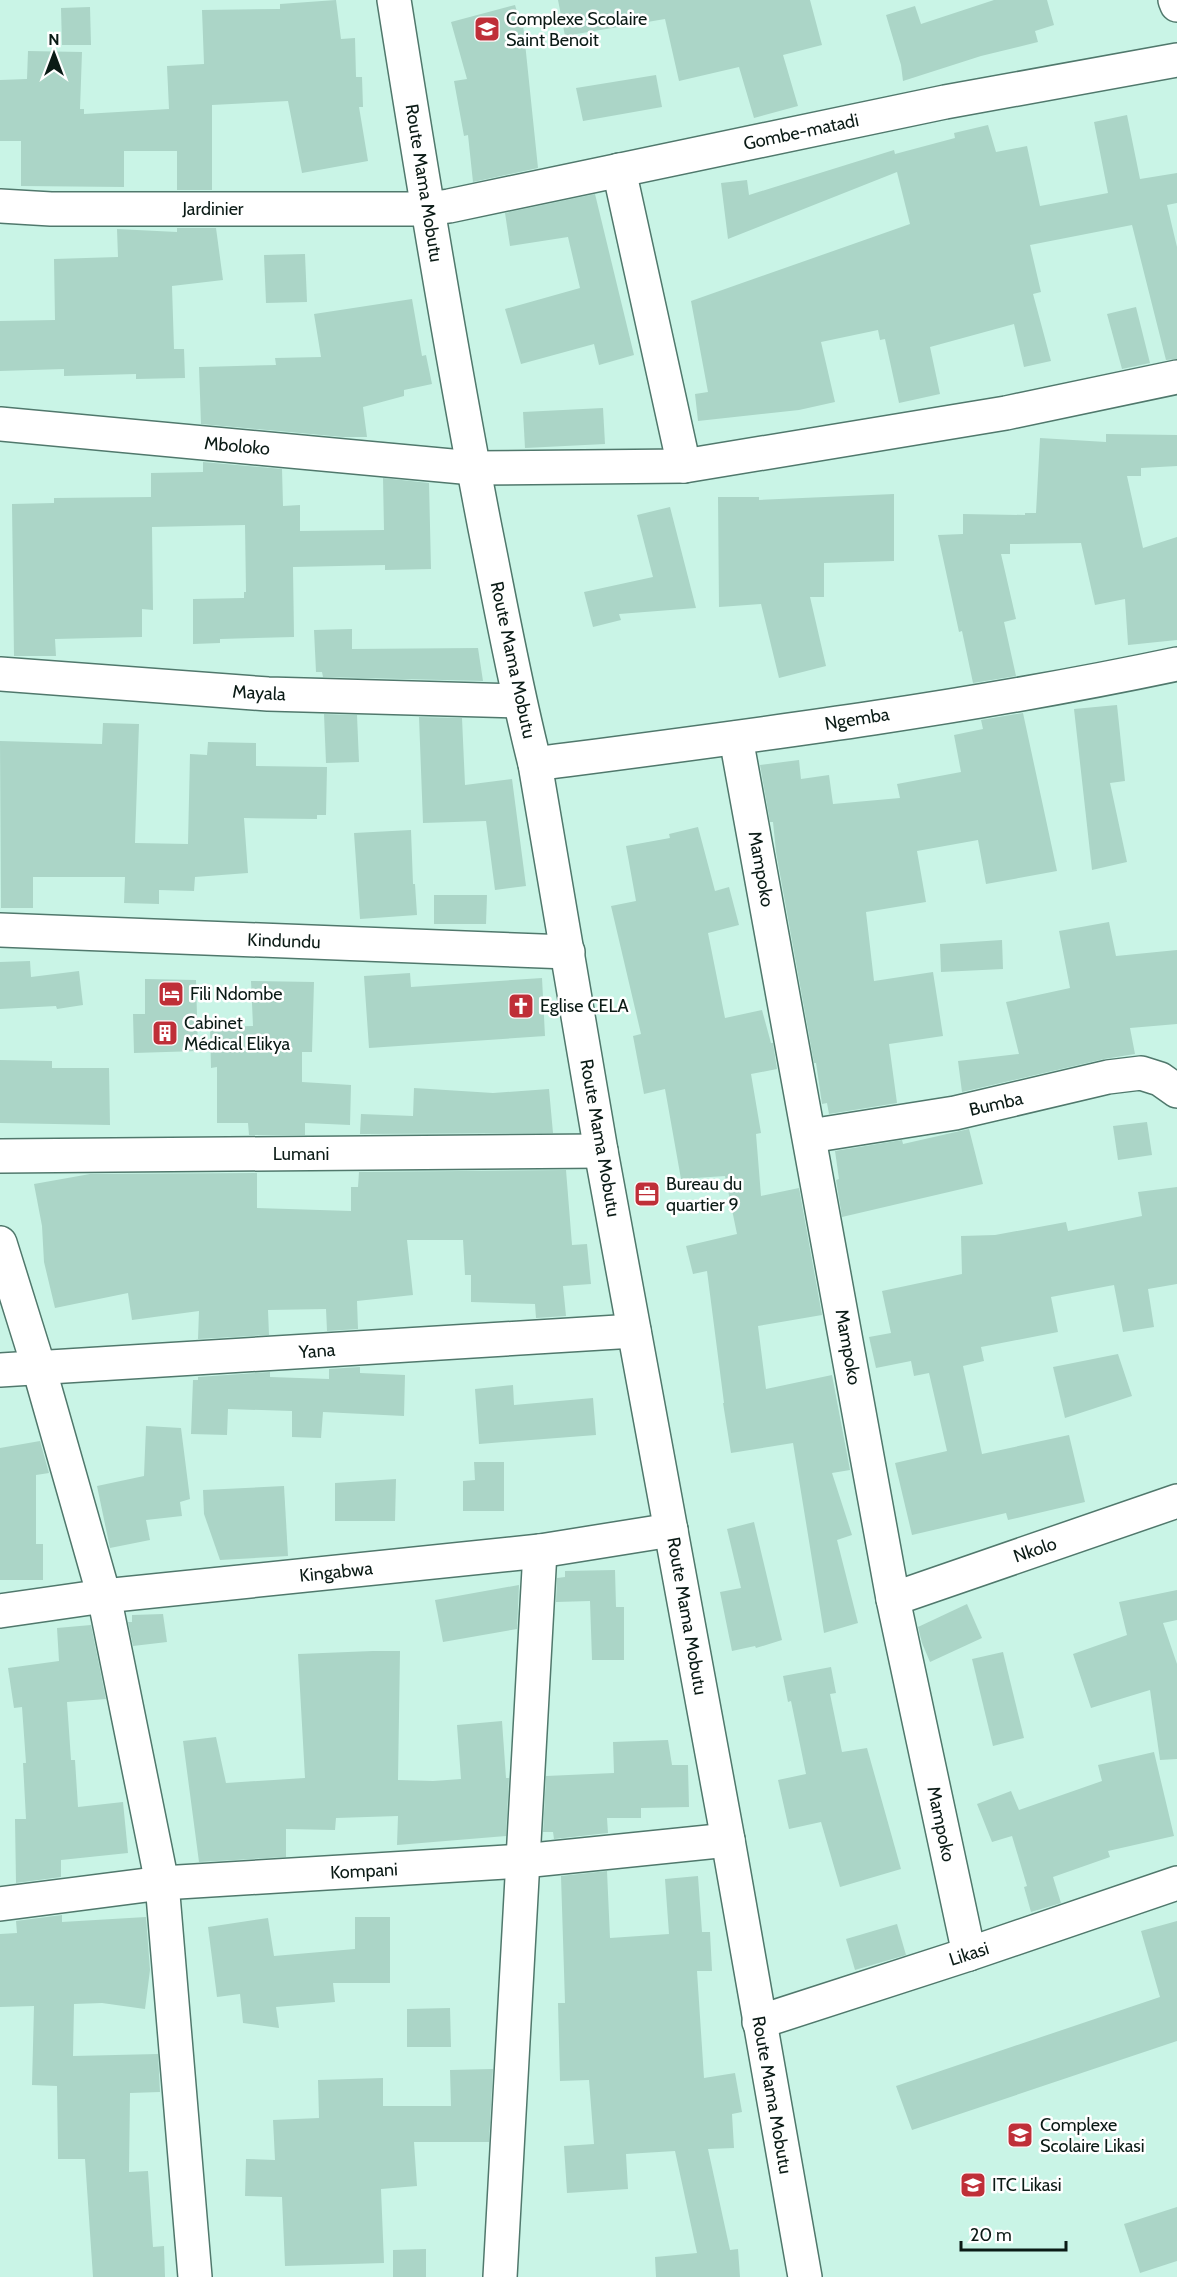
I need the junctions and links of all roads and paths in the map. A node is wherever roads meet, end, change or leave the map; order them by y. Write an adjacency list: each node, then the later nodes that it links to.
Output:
1 (394, 0): 7 (street, Route Mama Mobutu)
2 (1175, 0): 3 (street)
3 (1177, 4)
4 (1177, 60): 5 (street, Gombe-matadi)
5 (619, 170): 7 (street, Gombe-matadi); 10 (street)
6 (0, 206): 7 (street, Jardinier)
7 (427, 209): 11 (street, Route Mama Mobutu)
8 (1177, 377): 10 (street)
9 (0, 424): 11 (street, Mboloko)
10 (684, 466): 11 (street)
11 (473, 468): 14 (street, Route Mama Mobutu)
12 (1177, 664): 15 (street, Ngemba)
13 (0, 674): 14 (street, Mayala)
14 (519, 701): 16 (street, Route Mama Mobutu)
15 (736, 738): 16 (street, Ngemba); 20 (street, Mampoko)
16 (535, 764): 18 (street, Route Mama Mobutu)
17 (0, 930): 18 (street, Kindundu)
18 (568, 952): 21 (street, Route Mama Mobutu)
19 (1177, 1090): 20 (street, Bumba)
20 (810, 1136): 31 (street, Mampoko)
21 (601, 1151): 22 (street, Lumani); 24 (street, Route Mama Mobutu)
22 (0, 1156)
23 (0, 1243): 25 (street)
24 (634, 1331): 25 (street, Yana); 28 (street, Route Mama Mobutu)
25 (39, 1368): 26 (street, Yana); 30 (street)
26 (0, 1370)
27 (1177, 1502): 31 (street, Nkolo)
28 (671, 1530): 29 (street, Kingabwa); 33 (street, Route Mama Mobutu)
29 (540, 1551): 30 (street, Kingabwa); 34 (street)
30 (104, 1596): 32 (street, Kingabwa); 35 (street)
31 (893, 1599): 38 (street, Mampoko)
32 (0, 1611)
33 (728, 1840): 34 (street, Kompani); 39 (street, Route Mama Mobutu)
34 (523, 1861): 35 (street, Kompani); 41 (street)
35 (162, 1883): 37 (street, Kompani); 40 (street)
36 (1177, 1883): 38 (street, Likasi)
37 (0, 1904)
38 (969, 1954): 39 (street, Likasi)
39 (759, 2022): 42 (street, Route Mama Mobutu)
40 (195, 2277)
41 (500, 2277)
42 (805, 2277)

